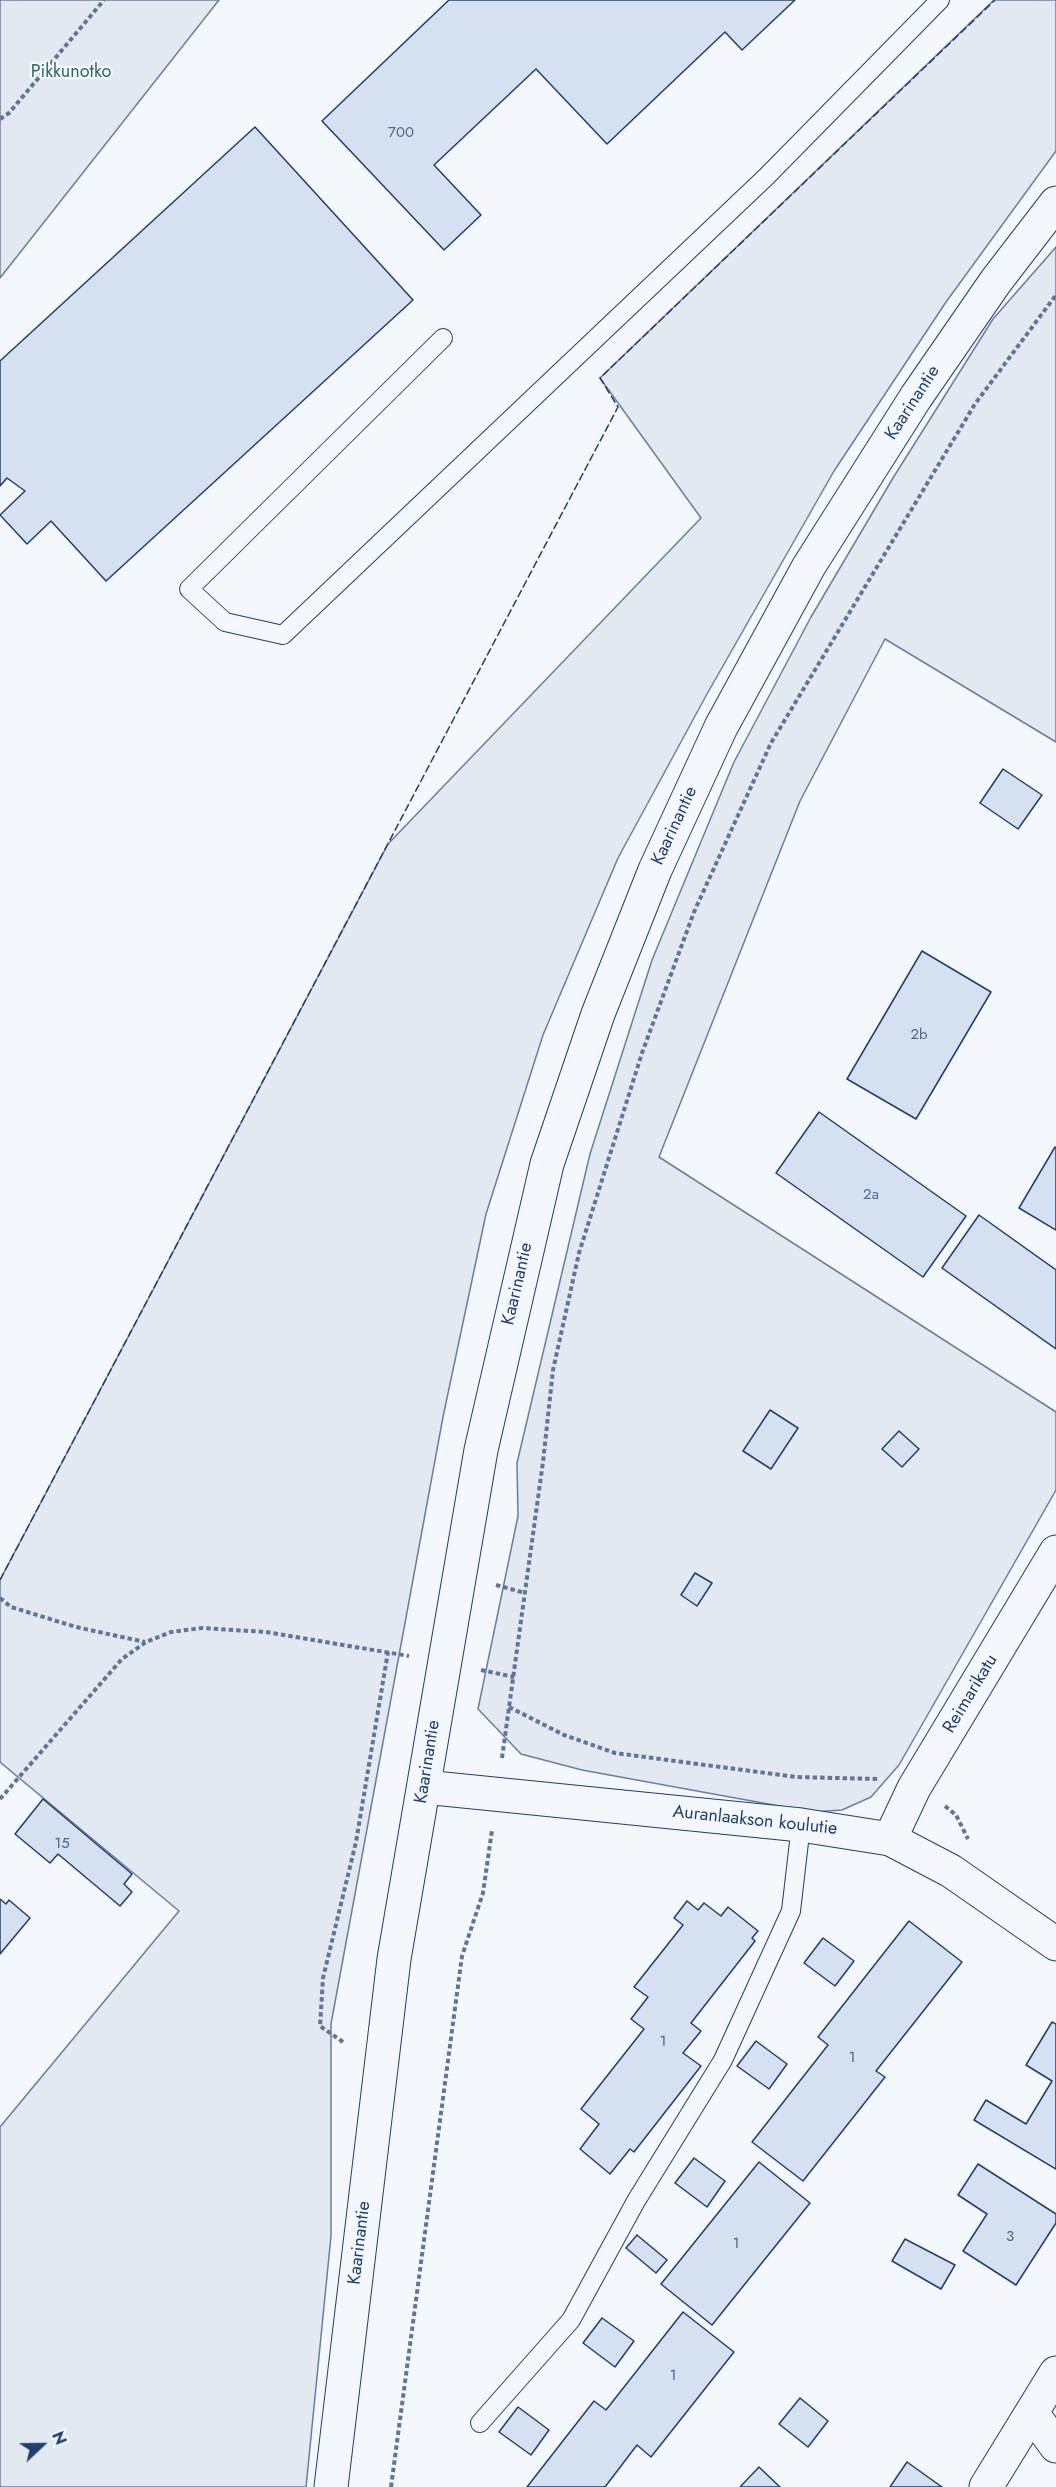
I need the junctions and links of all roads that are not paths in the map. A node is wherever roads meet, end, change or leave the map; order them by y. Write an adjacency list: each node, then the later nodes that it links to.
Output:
1 (940, 0): 3 (lane)
2 (1056, 203): 5 (main road, Kaarinantie)
3 (443, 338)
4 (1056, 1552): 7 (main road, Reimarikatu)
5 (424, 1787): 6 (main road, Auranlaakson koulutie); 13 (main road, Kaarinantie)
6 (801, 1825): 7 (main road, Auranlaakson koulutie); 11 (lane)
7 (890, 1839): 8 (main road, Auranlaakson koulutie)
8 (1056, 1944)
9 (1056, 2373): 10 (main road)
10 (1032, 2413): 12 (main road); 14 (main road)
11 (480, 2422)
12 (1056, 2446)
13 (331, 2487)
14 (986, 2487)

